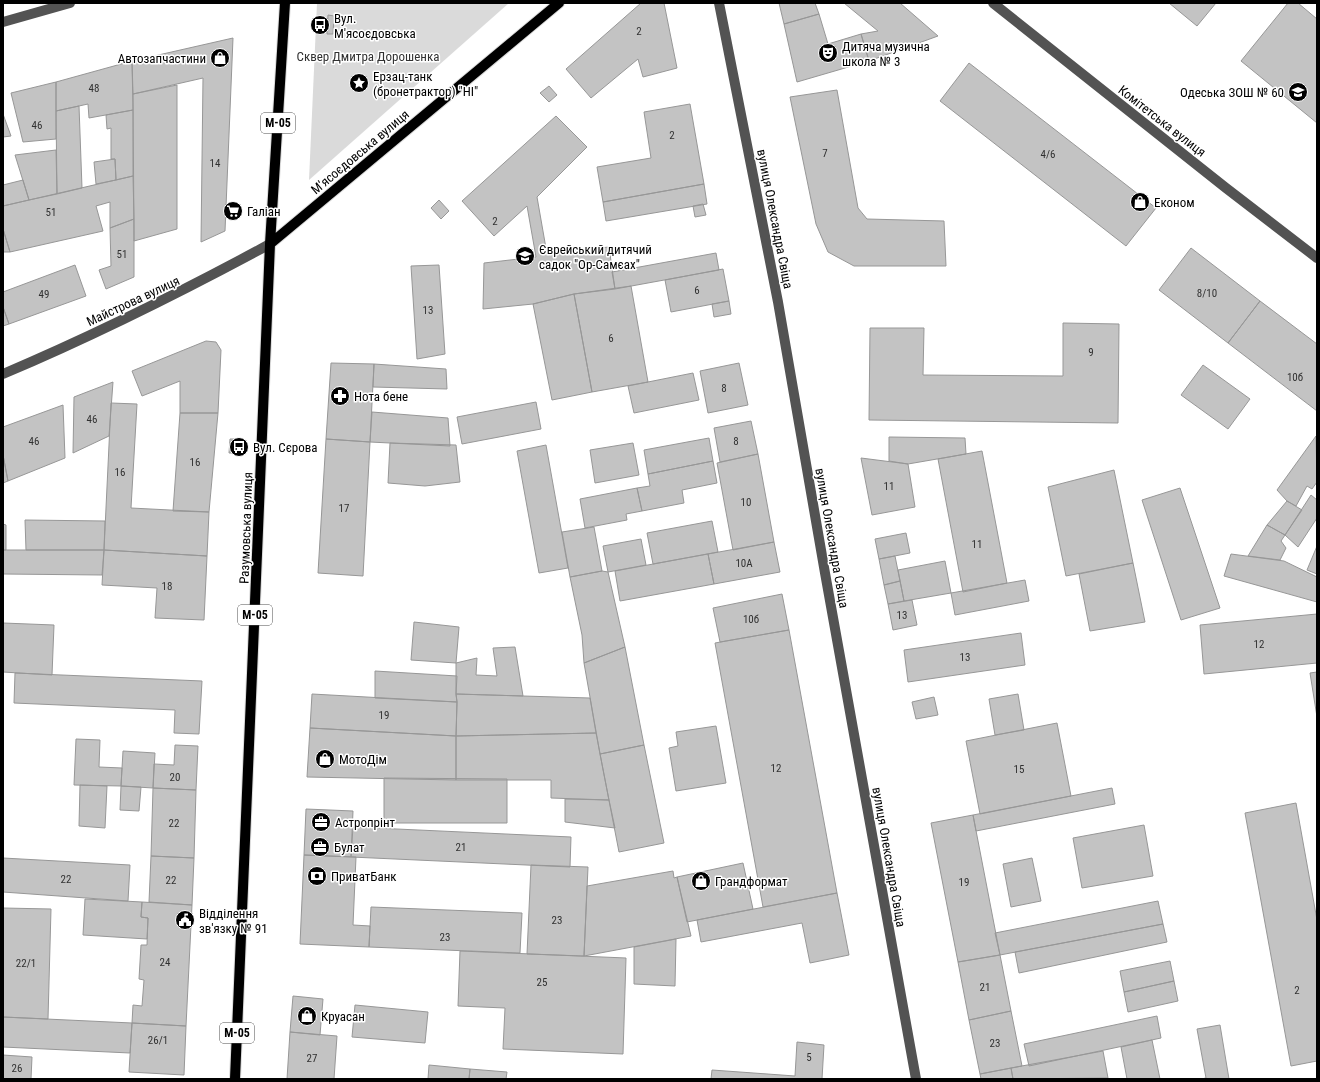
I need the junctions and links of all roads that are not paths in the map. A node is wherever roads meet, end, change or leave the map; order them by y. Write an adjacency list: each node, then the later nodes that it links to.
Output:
1 (70, 3): 6 (street)
2 (285, 3): 7 (main road, Разумовська вулиця / М-05)
3 (560, 3): 7 (main road, Мʼясоєдовська вулиця)
4 (719, 3): 11 (street, вулиця Олександра Свіща)
5 (993, 3): 8 (street, Комітетська вулиця)
6 (3, 22)
7 (270, 244): 9 (street, Майстрова вулиця); 10 (main road, Разумовська вулиця / М-05)
8 (1317, 258)
9 (3, 374)
10 (235, 1079)
11 (916, 1079)

